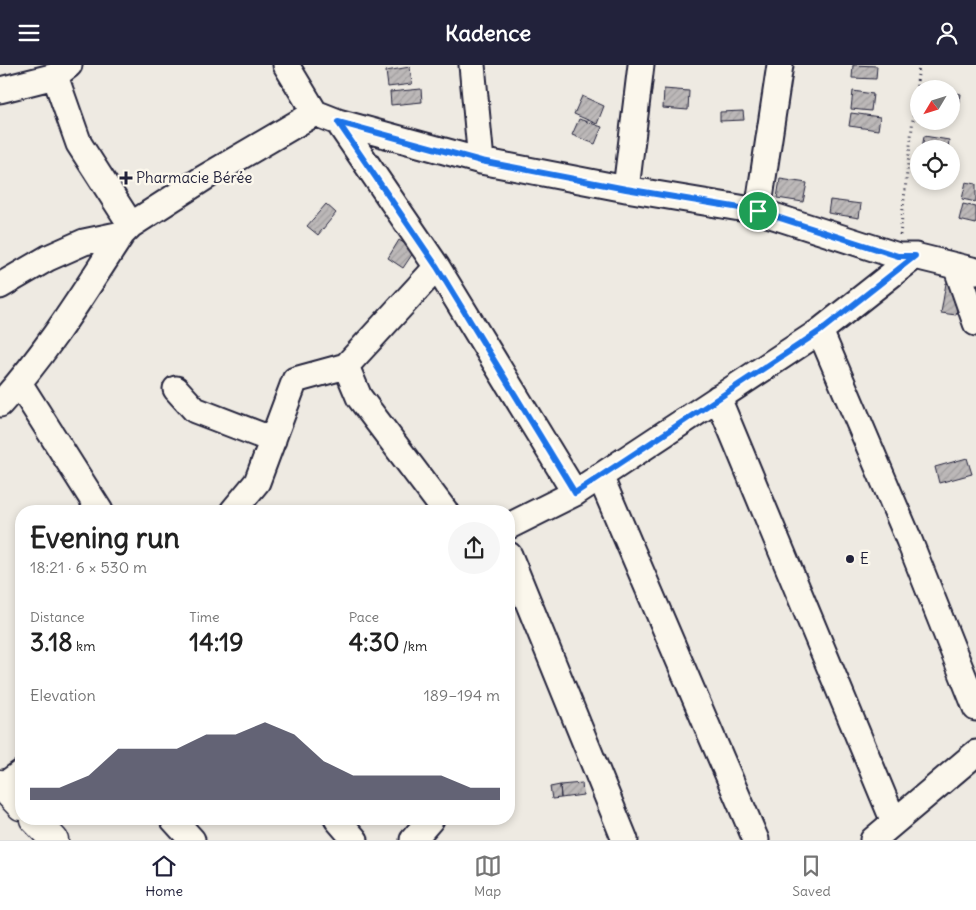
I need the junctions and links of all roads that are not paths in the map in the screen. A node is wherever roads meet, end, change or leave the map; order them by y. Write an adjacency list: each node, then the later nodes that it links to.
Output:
1 (286, 65): 7 (street)
2 (472, 65): 9 (street)
3 (641, 65): 10 (street)
4 (780, 65): 11 (street)
5 (62, 70): 6 (street); 12 (street)
6 (0, 90)
7 (315, 113): 8 (street); 12 (street)
8 (338, 122): 9 (street); 14 (street)
9 (481, 161): 10 (street)
10 (626, 189): 11 (street)
11 (758, 211): 13 (street)
12 (126, 229): 16 (street); 20 (street)
13 (907, 256): 15 (street); 18 (street)
14 (437, 267): 19 (street); 26 (street)
15 (966, 269): 17 (street)
16 (0, 285)
17 (976, 323)
18 (820, 331): 22 (street); 32 (street)
19 (346, 366): 24 (street); 29 (street)
20 (20, 383): 23 (street); 27 (street)
21 (176, 389): 24 (street)
22 (718, 398): 25 (street); 36 (street)
23 (0, 404)
24 (273, 440): 28 (street)
25 (600, 476): 26 (street); 46 (street)
26 (575, 493): 30 (street)
27 (96, 505)
28 (238, 505)
29 (440, 505)
30 (515, 523)
31 (515, 570): 45 (street)
32 (976, 708)
33 (976, 753): 36 (street)
34 (8, 781): 35 (main road)
35 (15, 794)
36 (894, 822): 47 (street)
37 (40, 825): 41 (main road)
38 (179, 825): 42 (street)
39 (341, 825): 43 (street)
40 (425, 825): 44 (street)
41 (54, 840)
42 (192, 840)
43 (355, 840)
44 (413, 840)
45 (625, 840)
46 (756, 840)
47 (873, 840)

